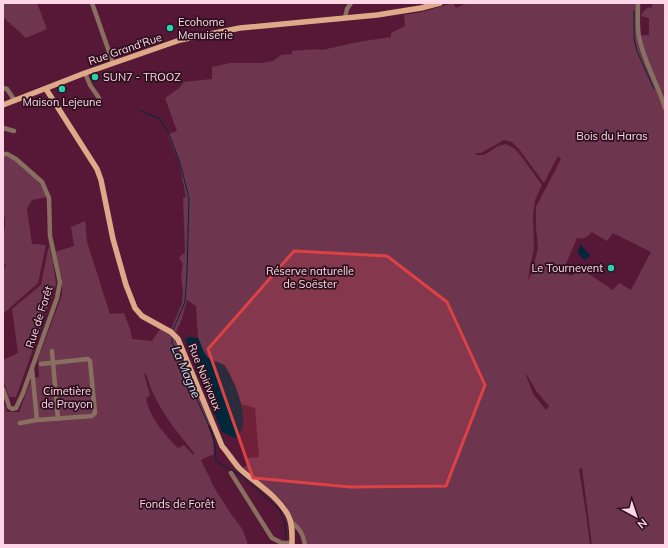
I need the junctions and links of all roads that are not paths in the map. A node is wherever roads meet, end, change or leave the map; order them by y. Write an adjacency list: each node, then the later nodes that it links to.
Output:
1 (92, 3): 6 (street)
2 (351, 3): 5 (street)
3 (440, 3): 5 (main road, Rue Grand'Rue)
4 (638, 3): 13 (street)
5 (346, 18): 6 (main road, Rue Grand'Rue)
6 (113, 63): 7 (main road, Rue Grand'Rue)
7 (85, 73): 9 (main road, Rue Grand'Rue); 10 (street)
8 (3, 88): 11 (street)
9 (46, 89): 11 (main road, Rue Grand'Rue); 26 (main road, Rue Noirivaux)
10 (99, 98)
11 (15, 101): 12 (main road, Rue Grand'Rue)
12 (3, 106)
13 (665, 108)
14 (3, 128): 15 (street)
15 (14, 131)
16 (3, 154): 20 (street, Rue de Forêt)
17 (52, 351): 18 (street)
18 (54, 362): 19 (street); 22 (street); 22 (street)
19 (41, 364)
20 (32, 367): 21 (street, Rue de Forêt); 23 (street)
21 (3, 389)
22 (58, 419): 23 (street)
23 (37, 420): 24 (street)
24 (20, 423)
25 (231, 473): 27 (street)
26 (290, 521): 27 (main road, Rue Noirivaux); 28 (street)
27 (290, 544)
28 (304, 545)

